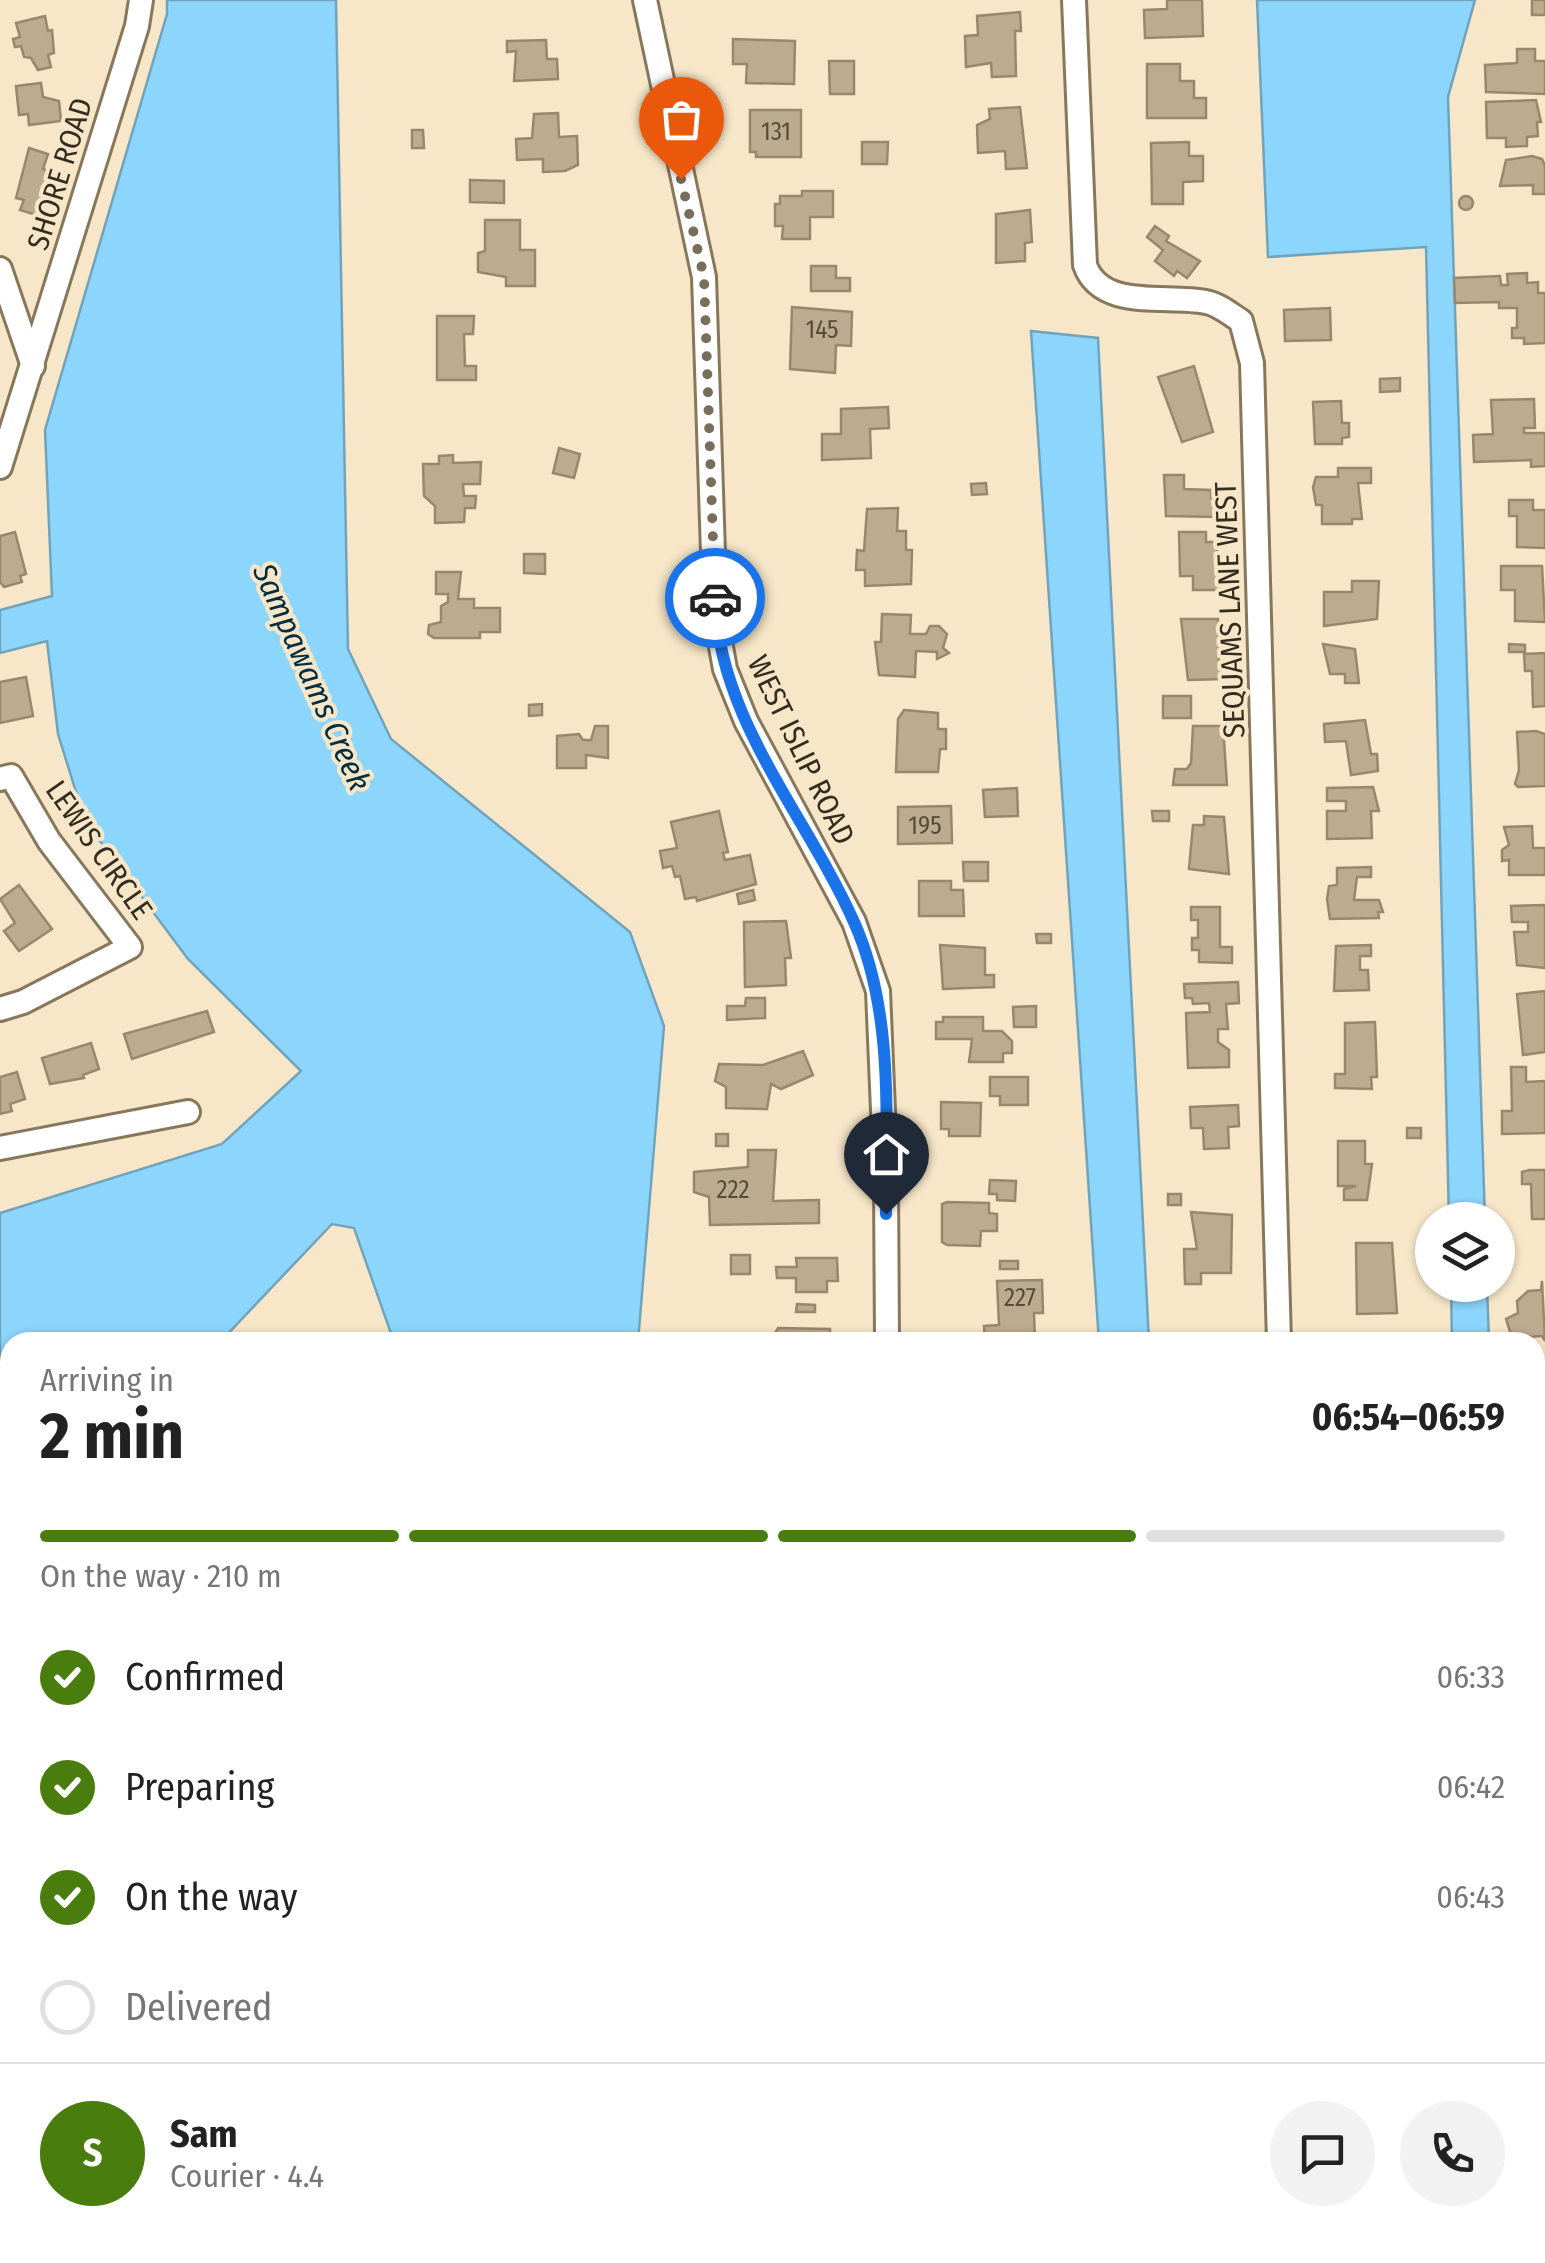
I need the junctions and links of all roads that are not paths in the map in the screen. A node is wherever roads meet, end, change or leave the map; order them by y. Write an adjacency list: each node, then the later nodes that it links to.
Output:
1 (141, 0): 5 (street, SHORE ROAD)
2 (644, 0): 11 (street, WEST ISLIP ROAD)
3 (1074, 0): 12 (street, SEQUAMS LANE WEST)
4 (0, 268): 5 (street)
5 (33, 366): 6 (street, SHORE ROAD)
6 (0, 467)
7 (0, 779): 8 (street, LEWIS CIRCLE)
8 (0, 1010)
9 (188, 1112): 10 (street)
10 (0, 1148)
11 (886, 1332)
12 (1279, 1332)

